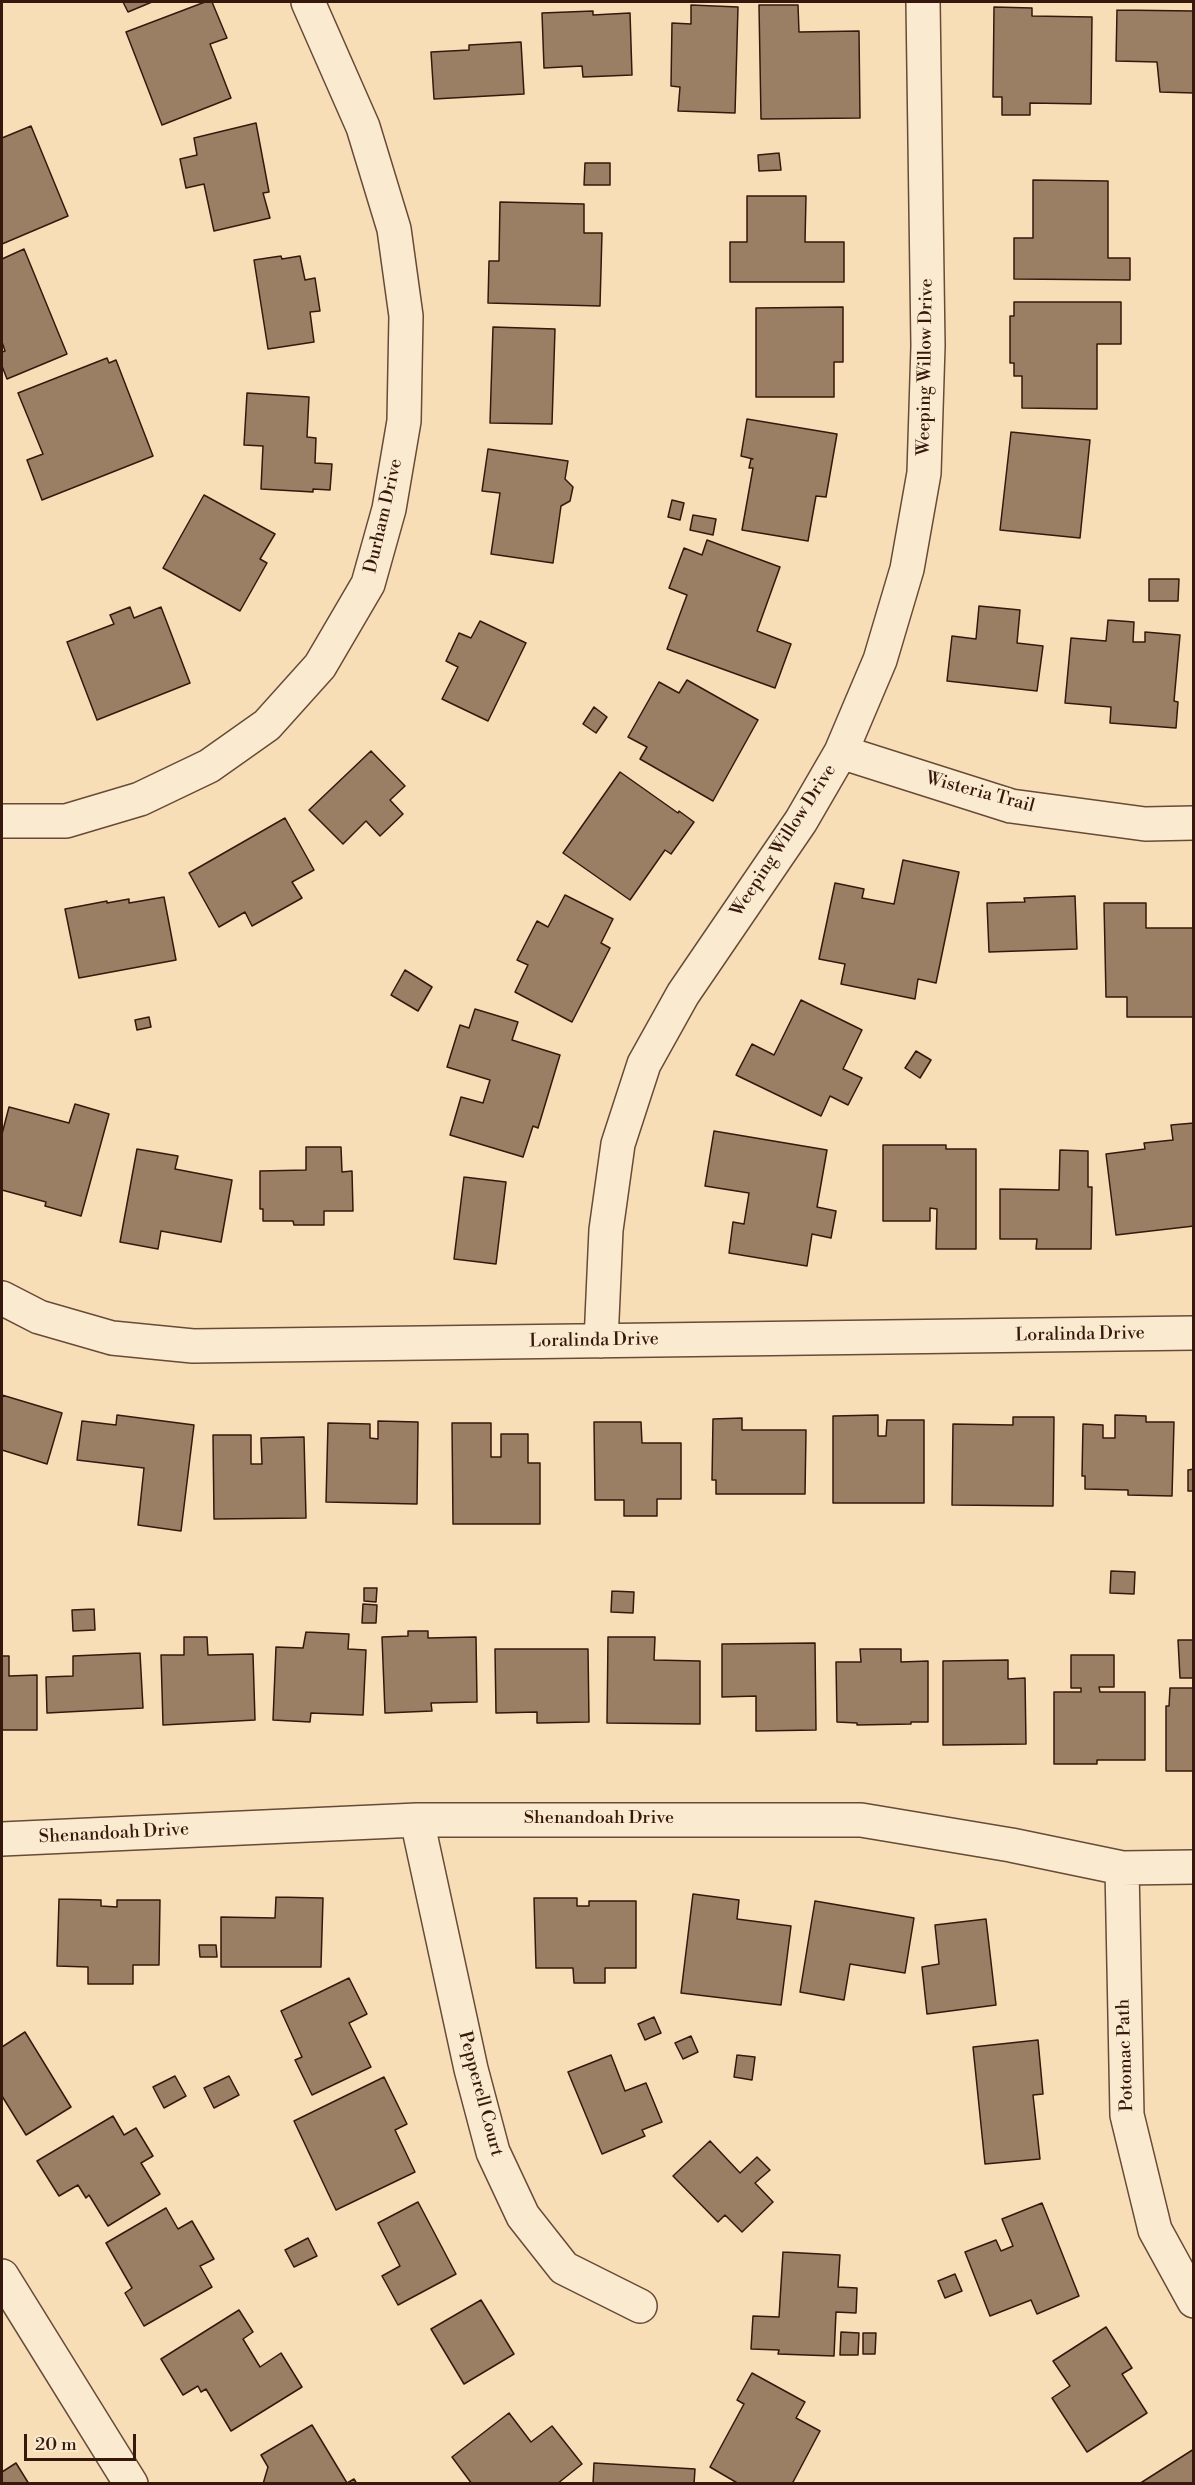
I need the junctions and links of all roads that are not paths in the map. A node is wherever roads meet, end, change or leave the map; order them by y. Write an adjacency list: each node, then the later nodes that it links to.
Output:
1 (923, 2): 3 (street, Weeping Willow Drive)
2 (317, 5): 4 (street, Durham Drive)
3 (841, 752): 5 (street, Wisteria Trail); 8 (street, Weeping Willow Drive)
4 (2, 821)
5 (1194, 823)
6 (2, 1298): 8 (street, Loralinda Drive)
7 (1194, 1333): 8 (street, Loralinda Drive)
8 (601, 1341)
9 (417, 1820): 10 (street, Shenandoah Drive); 12 (street, Shenandoah Drive); 15 (street, Pepperell Court)
10 (2, 1839)
11 (1194, 1867): 12 (street, Shenandoah Drive)
12 (1122, 1868): 14 (street, Potomac Path)
13 (2, 2276): 16 (street)
14 (1194, 2301)
15 (640, 2306)
16 (131, 2484)

